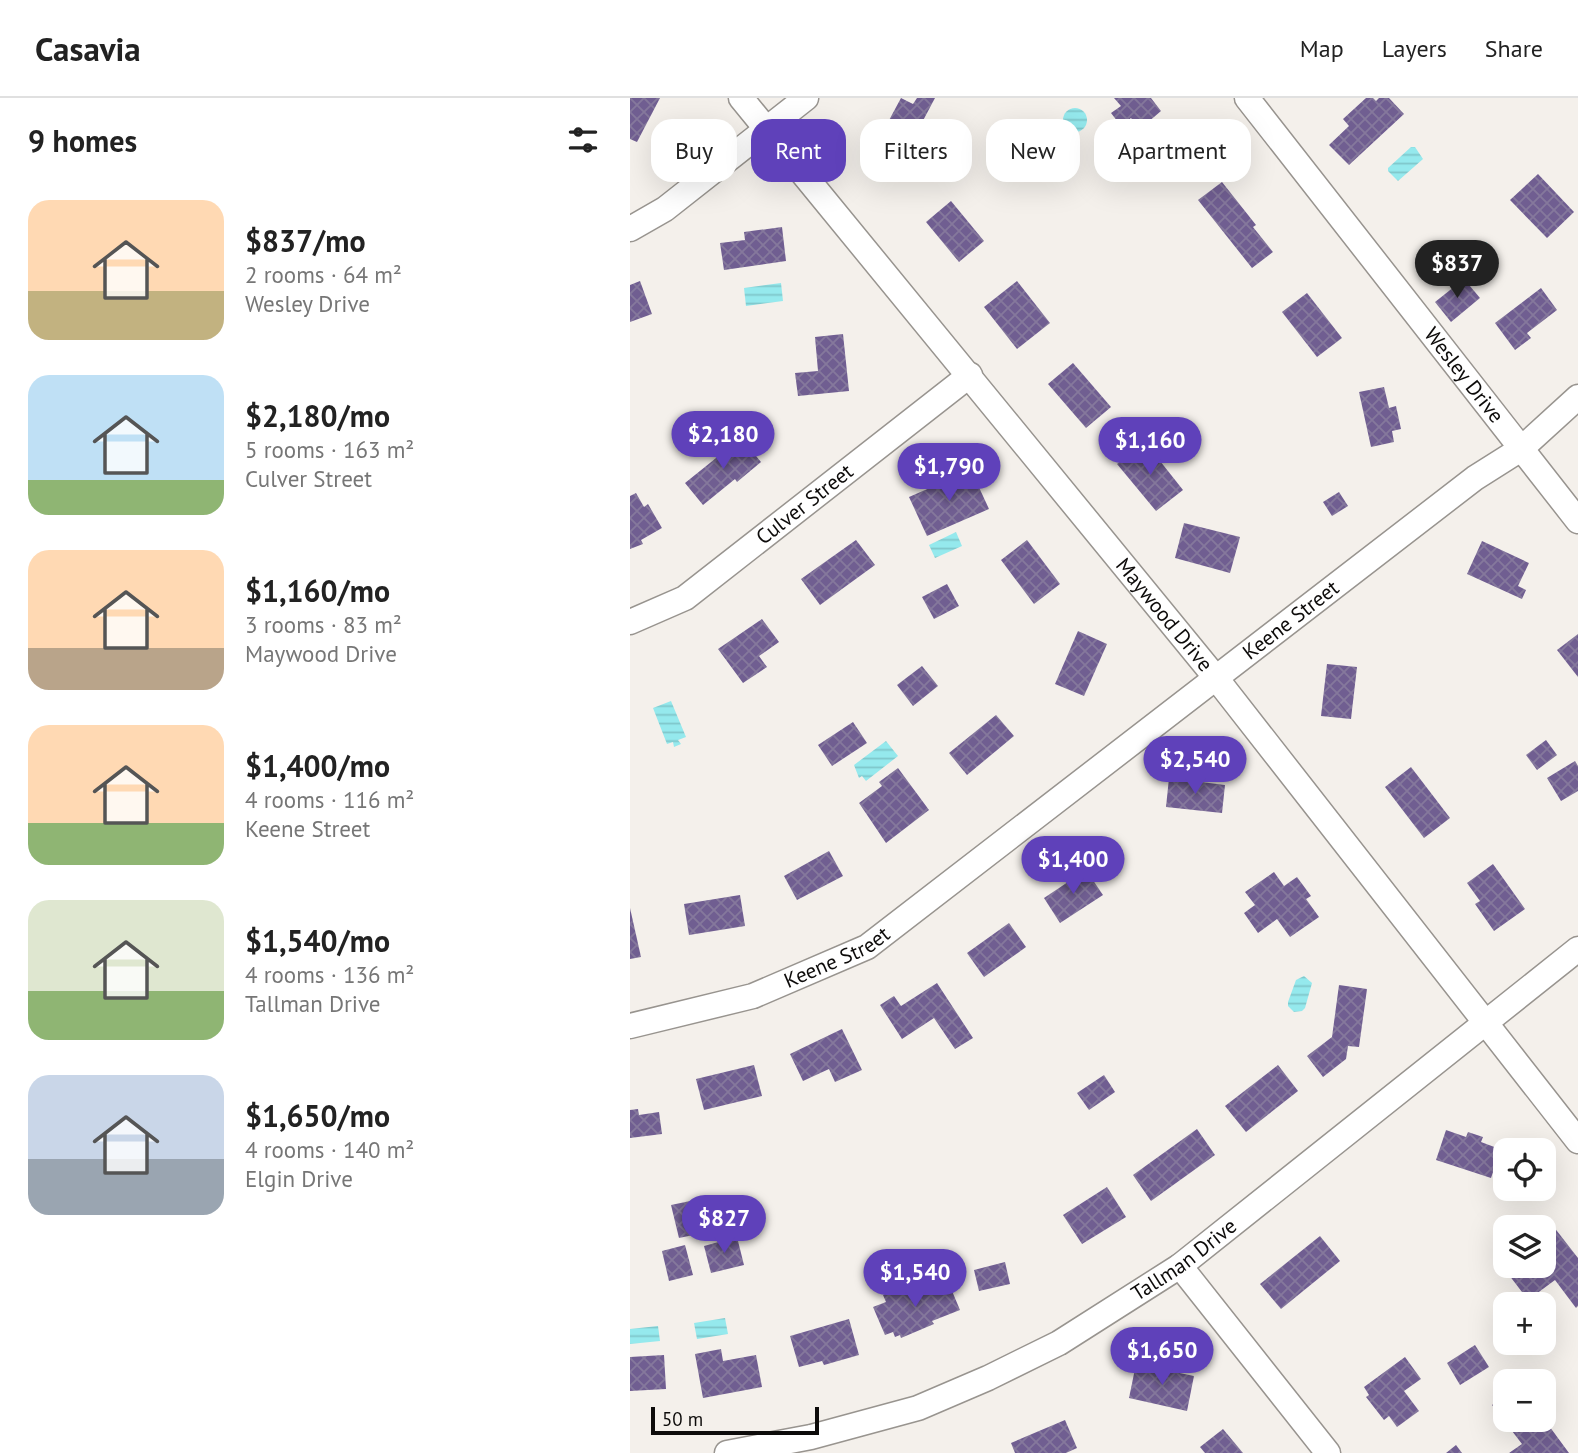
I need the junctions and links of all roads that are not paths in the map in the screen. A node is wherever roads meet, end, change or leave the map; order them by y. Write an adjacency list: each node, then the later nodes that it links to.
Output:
1 (741, 98): 4 (street, Maywood Drive)
2 (806, 98): 5 (street)
3 (1257, 102): 11 (street, Wesley Drive)
4 (758, 119)
5 (778, 119)
6 (751, 140): 8 (street)
7 (811, 182): 9 (street, Maywood Drive)
8 (630, 229)
9 (970, 375): 13 (street, Culver Street); 14 (street, Maywood Drive)
10 (1578, 397): 11 (street, Keene Street)
11 (1521, 449): 12 (street, Wesley Drive); 14 (street, Keene Street)
12 (1578, 521)
13 (630, 622)
14 (1216, 677): 16 (street, Maywood Drive); 17 (street, Keene Street)
15 (1578, 950): 16 (street, Tallman Drive)
16 (1485, 1024): 18 (street, Maywood Drive); 19 (street, Tallman Drive)
17 (630, 1026)
18 (1578, 1141)
19 (1180, 1266): 20 (street, Tallman Drive); 21 (street)
20 (727, 1453)
21 (1328, 1453)

